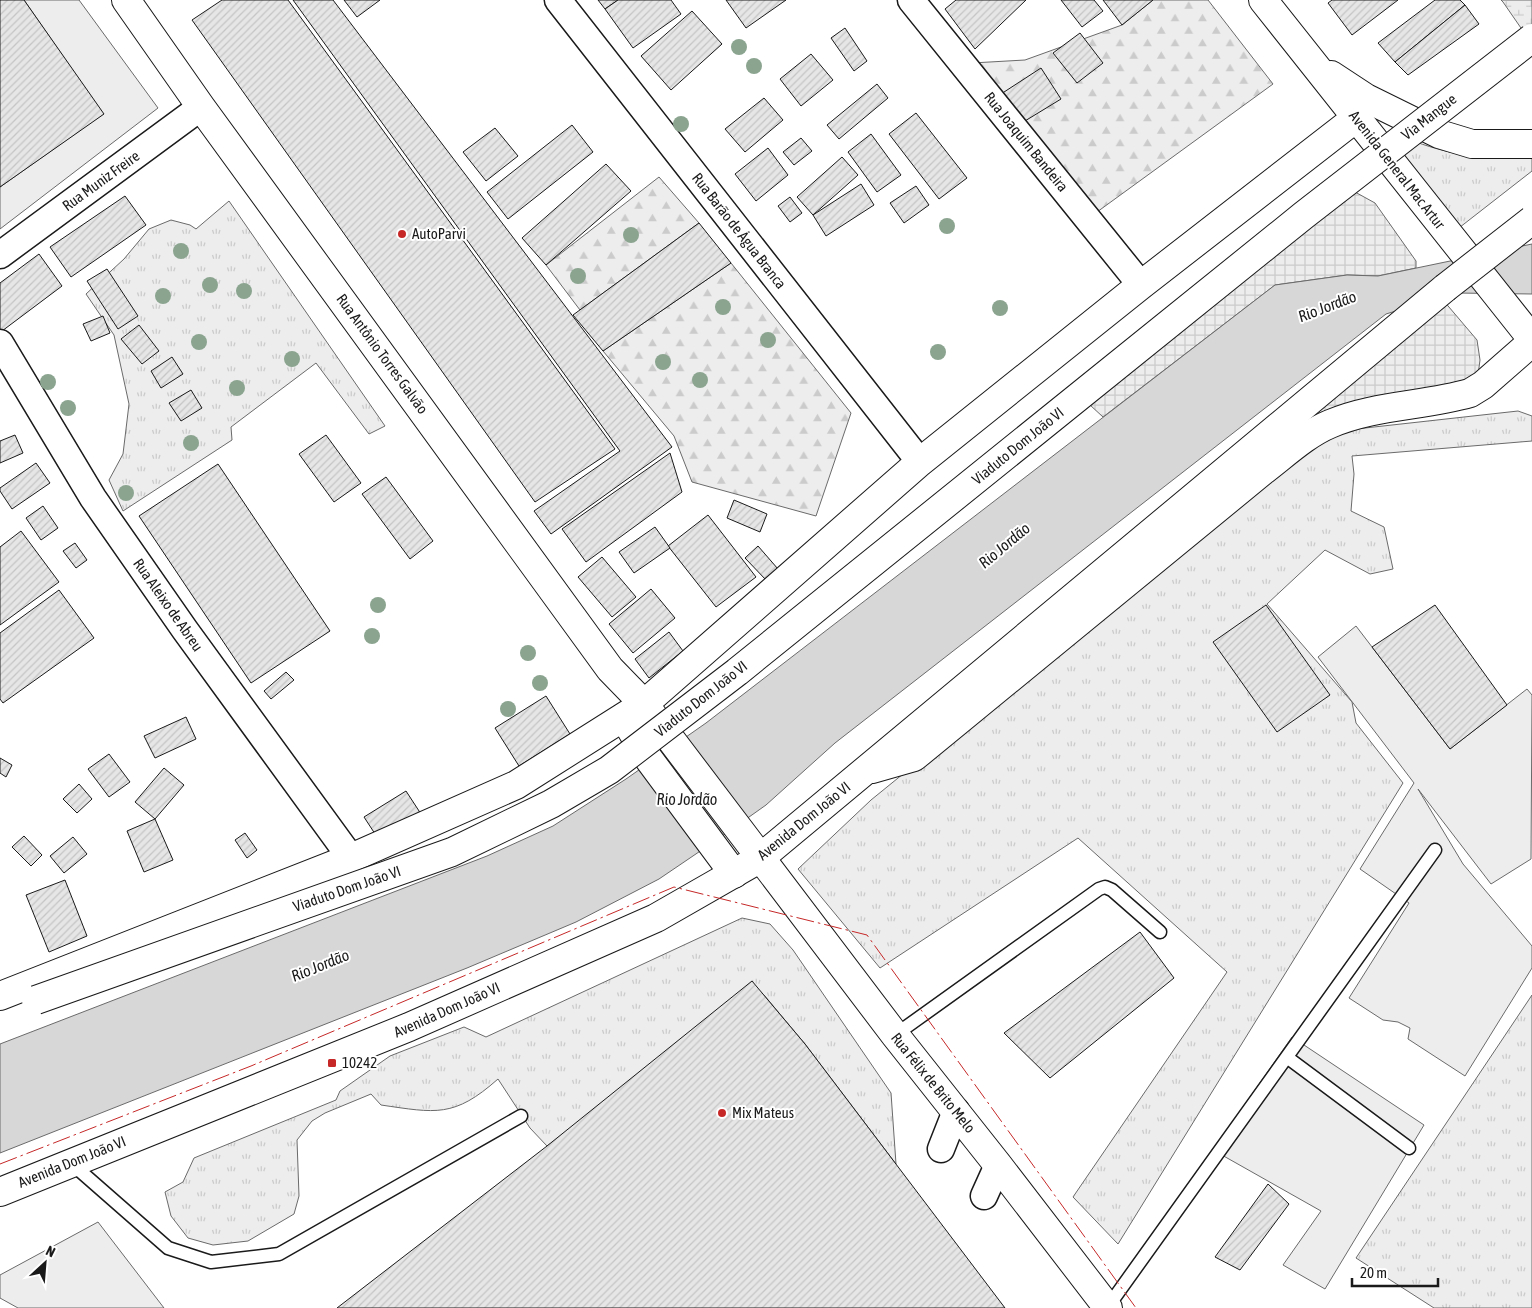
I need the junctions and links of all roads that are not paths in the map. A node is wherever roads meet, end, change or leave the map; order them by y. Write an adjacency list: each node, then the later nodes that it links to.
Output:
1 (126, 0): 7 (main road, Rua Antônio Torres Galvão)
2 (558, 0): 16 (street, Rua Barão de Água Branca)
3 (911, 0): 13 (street, Rua Joaquim Bandeira)
4 (1263, 0): 6 (main road, Avenida General Mac Artur)
5 (1532, 38): 10 (main road, Via Mangue, bridge)
6 (1312, 62): 8 (main road, Avenida General Mac Artur); 9 (main road)
7 (201, 107): 12 (street, Rua Muniz Freire); 17 (main road, Rua Antônio Torres Galvão)
8 (1356, 118): 13 (main road); 14 (main road, Avenida General Mac Artur)
9 (1532, 144)
10 (1304, 215): 25 (main road, Viaduto Dom João VI, bridge)
11 (1532, 220): 18 (main road, bridge)
12 (0, 255)
13 (1141, 285): 16 (main road)
14 (1532, 341): 18 (main road)
15 (0, 343): 21 (street, Rua Aleixo de Abreu)
16 (920, 462): 17 (main road)
17 (634, 711): 19 (main road, Rua Félix de Brito Melo); 21 (main road); 22 (main road)
18 (863, 771): 19 (main road, Avenida Dom João VI)
19 (752, 849): 22 (main road, Avenida Dom João VI); 26 (main road, Rua Félix de Brito Melo)
20 (1435, 850): 27 (lane)
21 (351, 858): 24 (main road)
22 (734, 874): 32 (main road, Avenida Dom João VI)
23 (1160, 932): 26 (lane)
24 (0, 996)
25 (0, 1008)
26 (895, 1035): 28 (main road, Rua Félix de Brito Melo)
27 (1288, 1058): 30 (lane); 36 (lane)
28 (956, 1111): 31 (street); 33 (main road, Rua Félix de Brito Melo)
29 (521, 1116): 32 (lane)
30 (1409, 1148)
31 (941, 1149)
32 (71, 1163): 34 (main road, Avenida Dom João VI)
33 (998, 1165): 35 (street); 36 (main road, Rua Félix de Brito Melo)
34 (0, 1192)
35 (984, 1196)
36 (1108, 1308)

